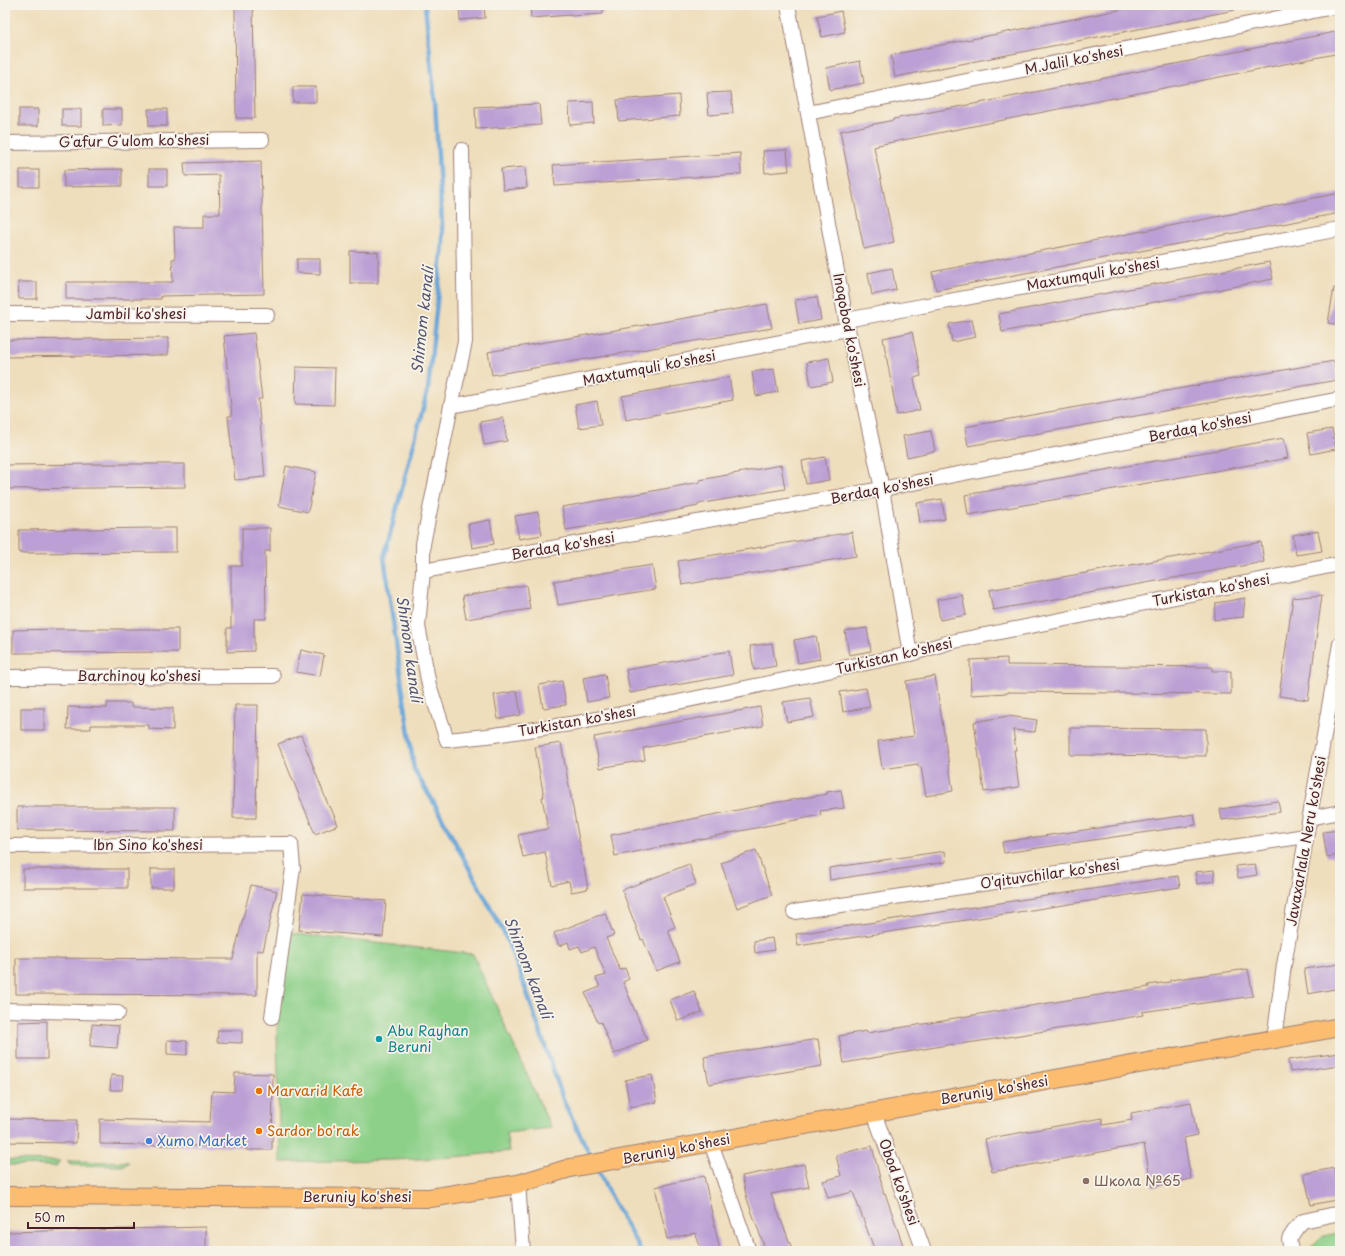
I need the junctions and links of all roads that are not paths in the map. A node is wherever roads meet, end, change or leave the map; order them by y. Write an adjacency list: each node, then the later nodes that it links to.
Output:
1 (788, 5): 3 (street, Inoqobod ko'shesi)
2 (1339, 6): 3 (street, M.Jalil ko'shesi)
3 (808, 113): 10 (street, Inoqobod ko'shesi)
4 (262, 140): 5 (street, Gʻafur Gʻulom ko'shesi)
5 (5, 143)
6 (462, 150): 12 (street)
7 (1340, 229): 10 (street, Maxtumquli ko'shesi)
8 (5, 314): 9 (street, Jambil ko'shesi)
9 (267, 315)
10 (847, 324): 12 (street, Maxtumquli ko'shesi); 13 (street, Inoqobod ko'shesi)
11 (1340, 399): 13 (street, Berdaq ko'shesi)
12 (451, 406): 15 (street)
13 (882, 489): 15 (street, Berdaq ko'shesi); 17 (street, Inoqobod ko'shesi)
14 (1340, 564): 17 (street, Turkistan ko'shesi)
15 (423, 571): 17 (street, Turkistan ko'shesi)
16 (1340, 644): 21 (street, Javaxarlala Neru ko'shesi)
17 (910, 654)
18 (5, 676): 19 (street, Barchinoy ko'shesi)
19 (273, 676)
20 (1340, 812): 21 (street)
21 (1310, 818): 22 (street, Javaxarlala Neru ko'shesi)
22 (1306, 836): 24 (street, O'qituvchilar ko'shesi); 29 (street, Javaxarlala Neru ko'shesi)
23 (5, 846): 27 (street, Ibn Sino ko'shesi)
24 (794, 912)
25 (5, 1010): 26 (street)
26 (118, 1013)
27 (272, 1017)
28 (1340, 1027): 29 (main road, Beruniy ko'shesi)
29 (1274, 1039): 30 (main road, Beruniy ko'shesi)
30 (874, 1112): 31 (main road, Beruniy ko'shesi); 38 (street, Obod ko'shesi)
31 (711, 1143): 32 (main road, Beruniy ko'shesi); 37 (street)
32 (518, 1184): 33 (main road, Beruniy ko'shesi); 36 (street)
33 (5, 1196)
34 (1340, 1213): 35 (street)
35 (1290, 1245)
36 (523, 1251)
37 (749, 1251)
38 (924, 1251)

